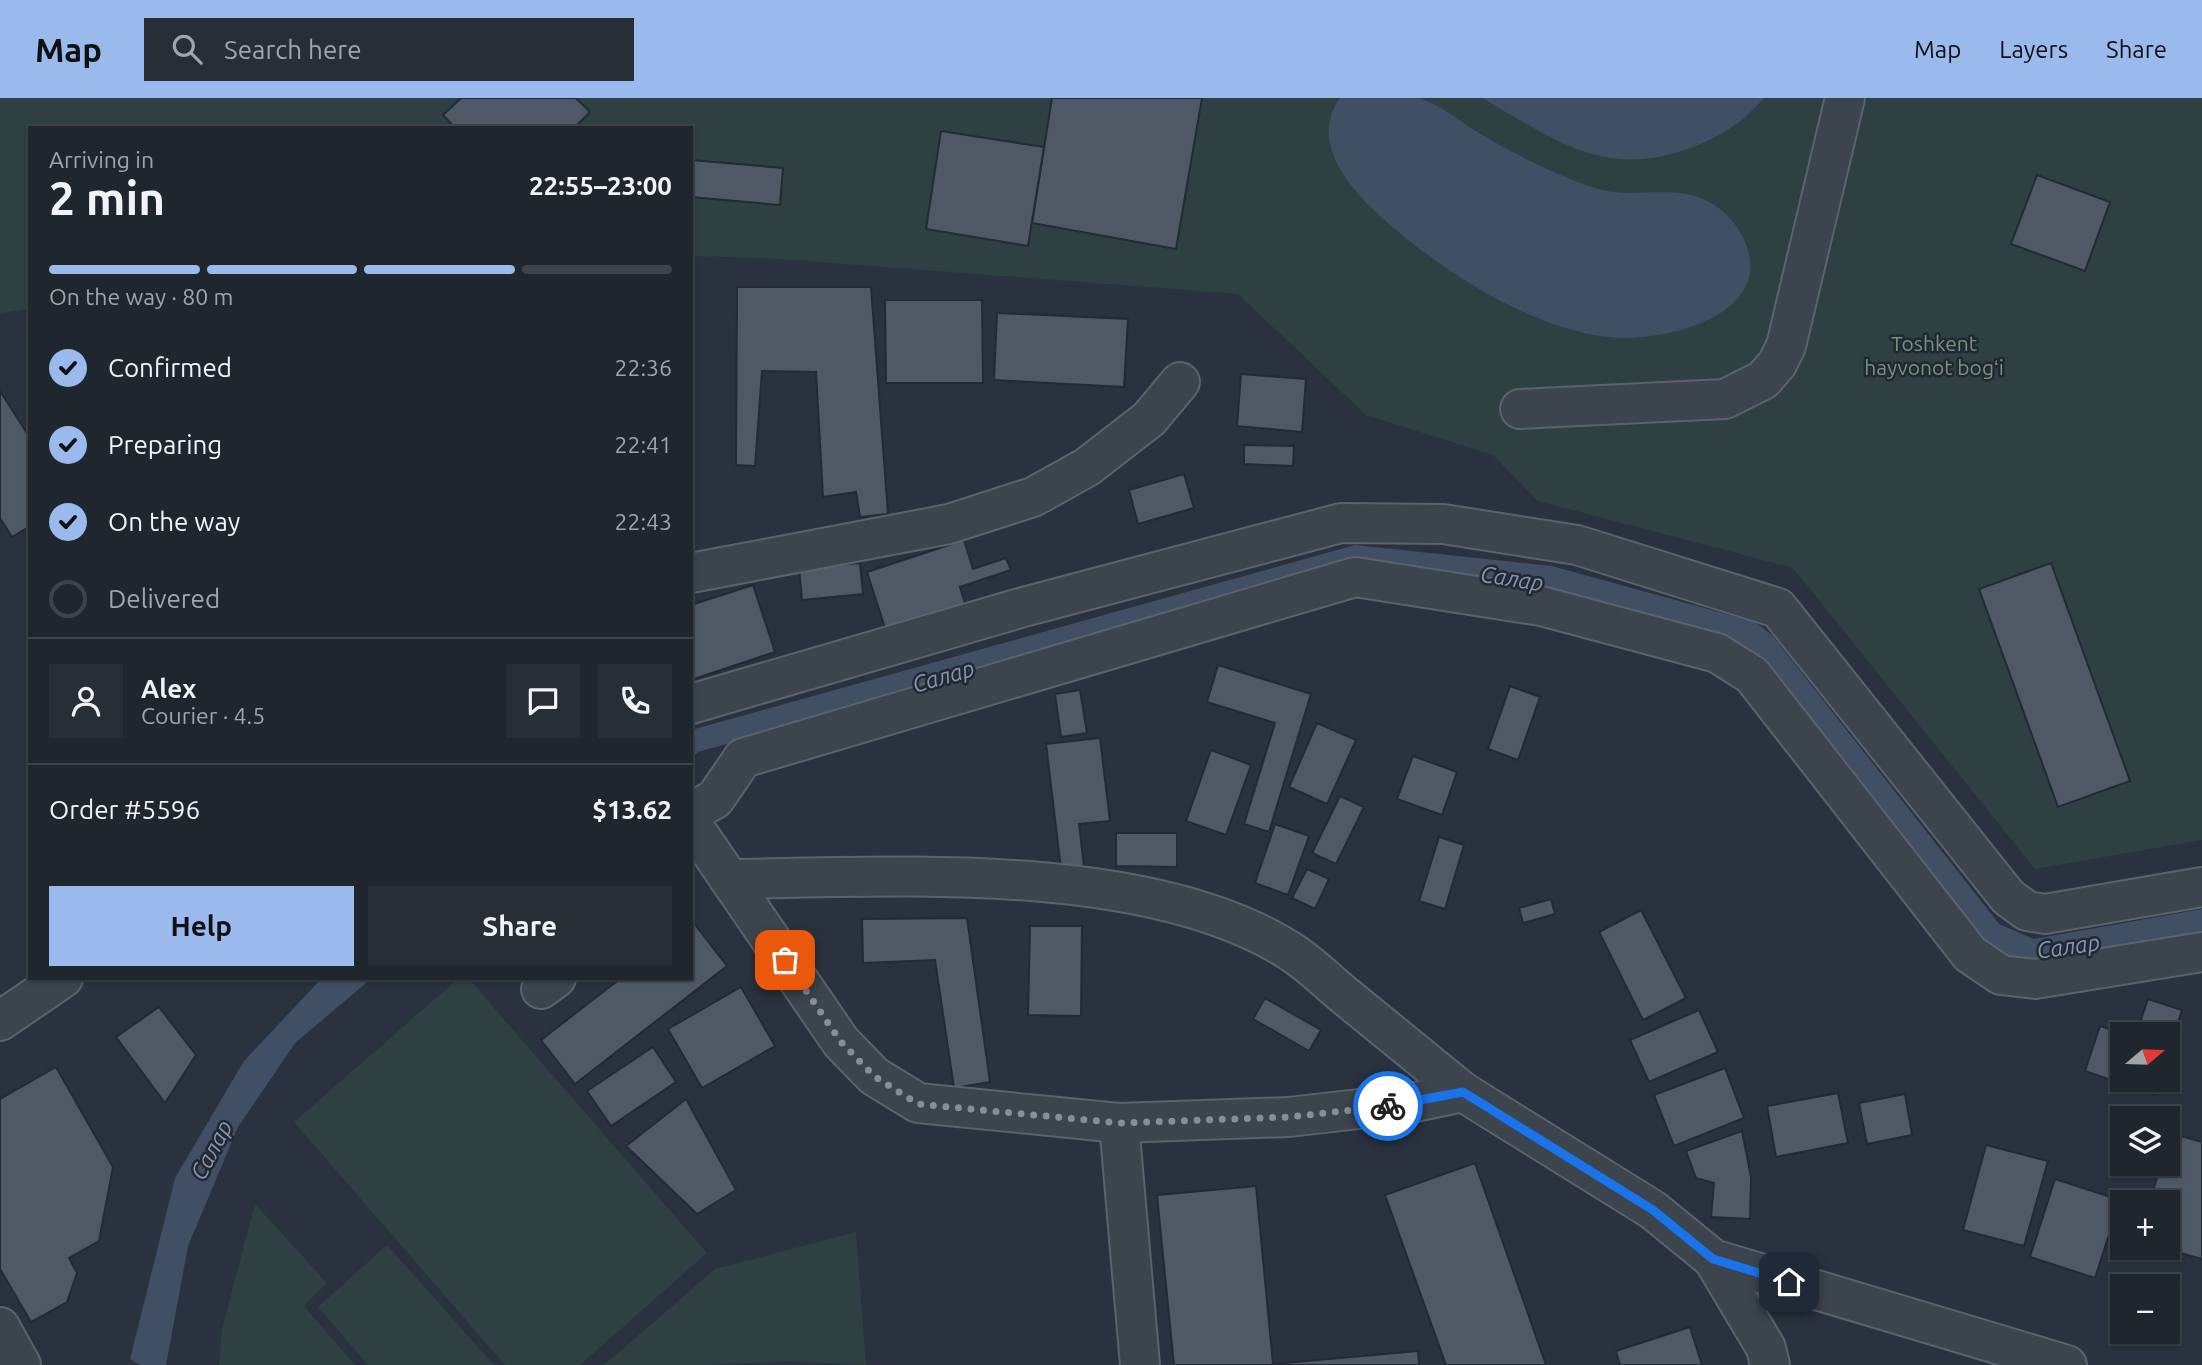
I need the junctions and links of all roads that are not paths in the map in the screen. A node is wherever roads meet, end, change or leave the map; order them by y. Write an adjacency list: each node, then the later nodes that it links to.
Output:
1 (1845, 98): 3 (street)
2 (1180, 382): 4 (street)
3 (1520, 409)
4 (693, 573)
5 (693, 703): 9 (street)
6 (693, 811): 10 (street)
7 (693, 828): 8 (street)
8 (712, 872): 13 (street); 14 (street)
9 (2202, 887)
10 (2202, 952)
11 (60, 980): 12 (street)
12 (0, 1021)
13 (1463, 1092): 14 (street); 15 (street)
14 (1119, 1123): 18 (street)
15 (1713, 1259): 19 (street); 20 (street)
16 (0, 1327): 17 (street)
17 (21, 1365)
18 (1140, 1365)
19 (1770, 1365)
20 (2067, 1365)

